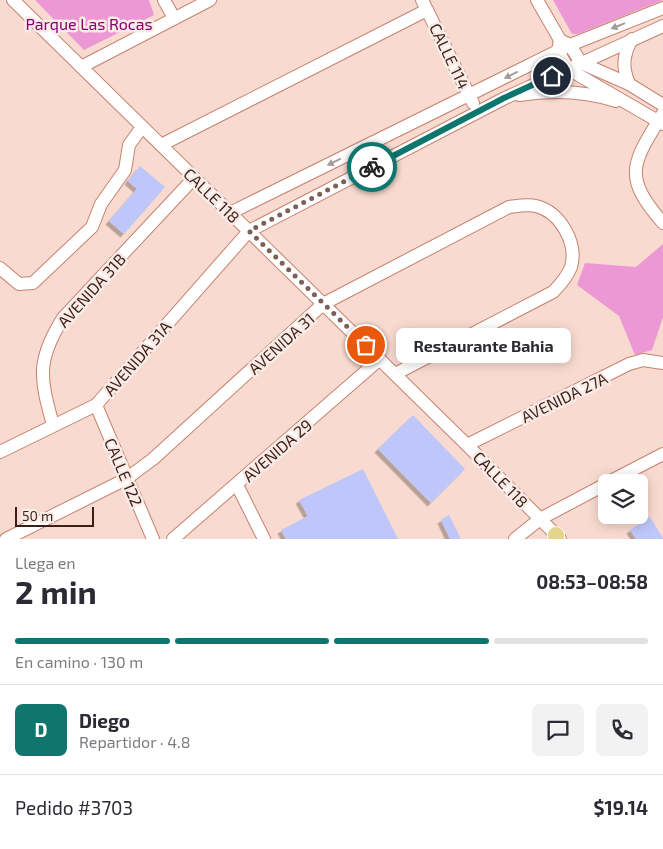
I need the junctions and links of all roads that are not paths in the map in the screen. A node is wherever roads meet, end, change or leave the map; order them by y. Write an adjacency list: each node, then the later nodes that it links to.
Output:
1 (13, 0): 12 (street, CALLE 118)
2 (164, 0): 7 (street)
3 (210, 0): 7 (street)
4 (537, 0): 10 (street)
5 (425, 5): 15 (street, CALLE 114); 22 (street)
6 (663, 8): 10 (street, one-way to 10)
7 (174, 18): 12 (street)
8 (663, 26): 9 (street)
9 (632, 39): 11 (street); 14 (street)
10 (562, 46): 11 (street); 13 (street); 15 (street, one-way to 15)
11 (581, 63): 13 (street); 14 (street)
12 (81, 67): 21 (street, CALLE 118)
13 (568, 69): 16 (street); 18 (street)
14 (629, 84): 17 (street)
15 (470, 96): 19 (street, CALLE 114); 24 (street, one-way to 24)
16 (504, 98): 18 (street); 19 (street)
17 (663, 104)
18 (636, 108): 20 (street)
19 (477, 112): 26 (street)
20 (661, 119): 25 (street)
21 (142, 126): 22 (street, CALLE 118); 27 (street)
22 (161, 145): 23 (street, CALLE 118)
23 (194, 178): 24 (street, CALLE 118); 33 (street, AVENIDA 31B)
24 (230, 213): 26 (street, CALLE 118)
25 (663, 223)
26 (249, 231): 28 (street, CALLE 118); 32 (street, AVENIDA 31A)
27 (0, 268)
28 (323, 304): 29 (street, CALLE 118); 31 (street, AVENIDA 31); 38 (street, AVENIDA 31)
29 (380, 359): 31 (street, CALLE 118); 39 (street, AVENIDA 29)
30 (663, 363): 34 (street, AVENIDA 27A)
31 (395, 374): 34 (street, CALLE 118)
32 (96, 405): 33 (street, AVENIDA 31A); 38 (street, CALLE 122)
33 (53, 426): 35 (street, AVENIDA 31A)
34 (467, 445): 41 (street, CALLE 118)
35 (0, 452)
36 (663, 454): 37 (street)
37 (625, 474)
38 (126, 479): 43 (street, AVENIDA 31); 44 (street, CALLE 122)
39 (237, 485): 45 (street, AVENIDA 29); 46 (street)
40 (598, 488): 41 (street)
41 (540, 520): 42 (street, CALLE 118); 47 (street)
42 (557, 538)
43 (6, 539)
44 (153, 539)
45 (173, 539)
46 (264, 539)
47 (515, 539)

